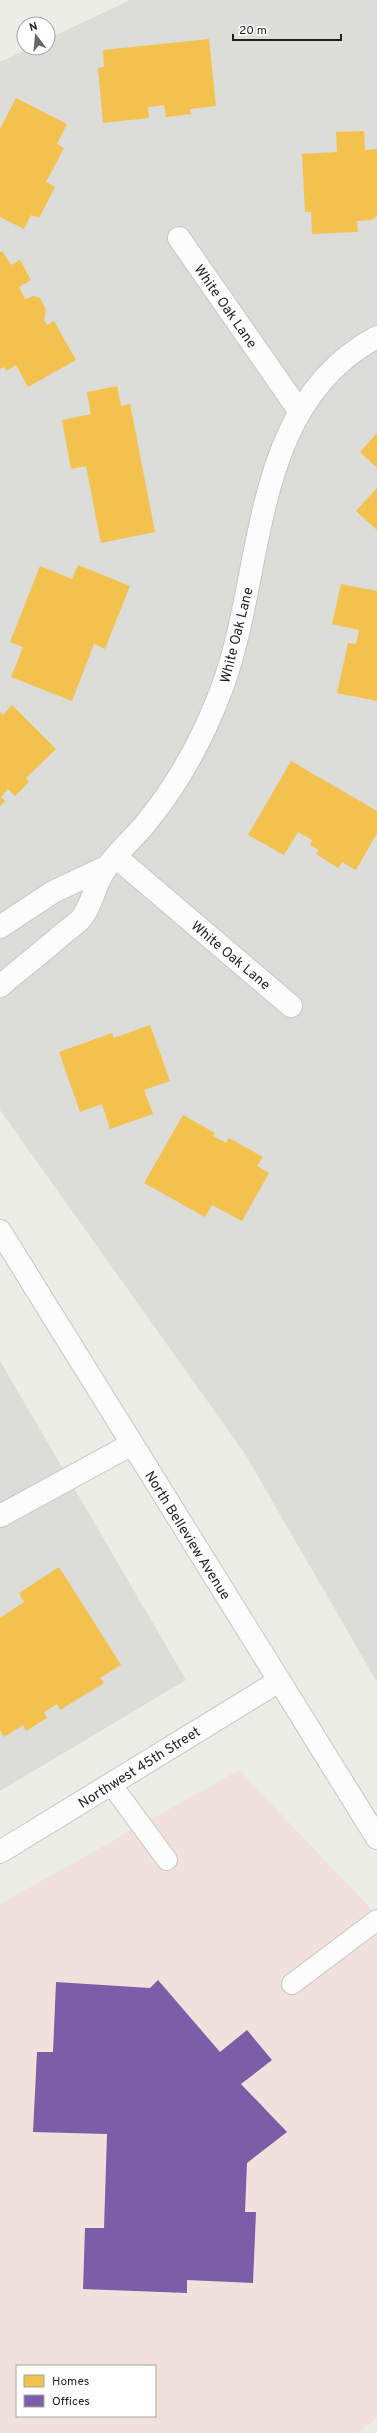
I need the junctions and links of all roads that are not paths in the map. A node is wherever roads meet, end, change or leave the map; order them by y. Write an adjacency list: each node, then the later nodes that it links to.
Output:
1 (179, 238): 3 (street, White Oak Lane)
2 (377, 337): 3 (street, White Oak Lane)
3 (300, 412): 4 (street, White Oak Lane)
4 (111, 862): 5 (street, White Oak Lane); 6 (street, White Oak Lane); 7 (street, White Oak Lane)
5 (0, 927)
6 (0, 986)
7 (291, 1006)
8 (0, 1231): 9 (street, North Belleview Avenue)
9 (132, 1444): 10 (street); 11 (street, North Belleview Avenue)
10 (0, 1516)
11 (279, 1681): 12 (street, Northwest 45th Street); 13 (street, North Belleview Avenue)
12 (111, 1784): 14 (street, Northwest 45th Street); 15 (lane)
13 (377, 1838)
14 (0, 1852)
15 (167, 1860)
16 (377, 1920): 17 (lane)
17 (292, 1984)

